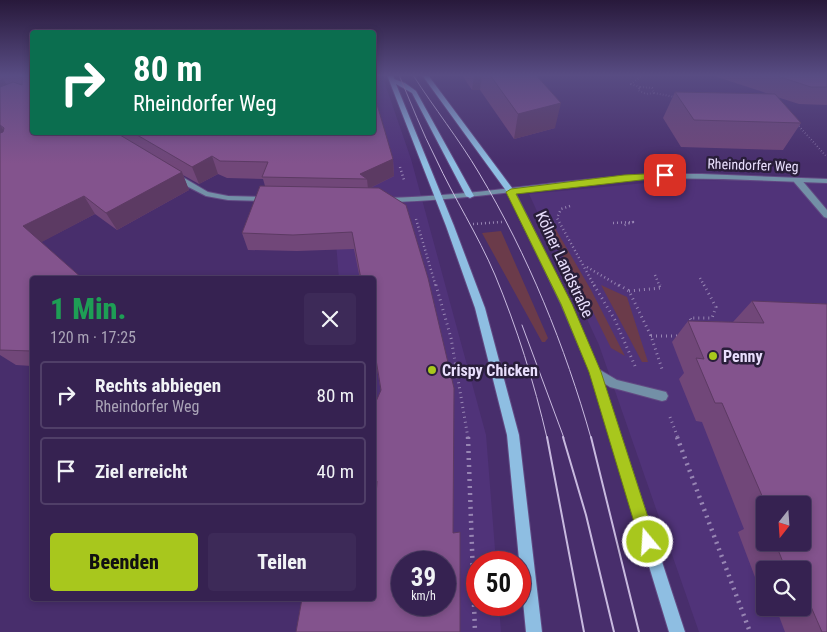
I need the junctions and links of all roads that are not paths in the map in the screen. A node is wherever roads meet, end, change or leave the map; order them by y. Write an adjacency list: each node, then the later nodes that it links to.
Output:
1 (402, 104): 9 (main road)
2 (421, 104): 8 (main road)
3 (447, 104): 7 (main road, Kölner Landstraße)
4 (170, 173): 10 (street)
5 (797, 180): 6 (street, Rheindorfer Weg); 7 (street, Rheindorfer Weg); 12 (street)
6 (827, 181)
7 (511, 192): 8 (street, Rheindorfer Weg); 13 (main road, Kölner Landstraße)
8 (470, 196): 9 (street, Rheindorfer Weg)
9 (439, 198): 11 (street, Rheindorfer Weg); 15 (main road)
10 (276, 199)
11 (381, 200)
12 (827, 215)
13 (595, 372): 14 (street); 16 (main road, Kölner Landstraße)
14 (662, 396)
15 (534, 632)
16 (677, 632)

